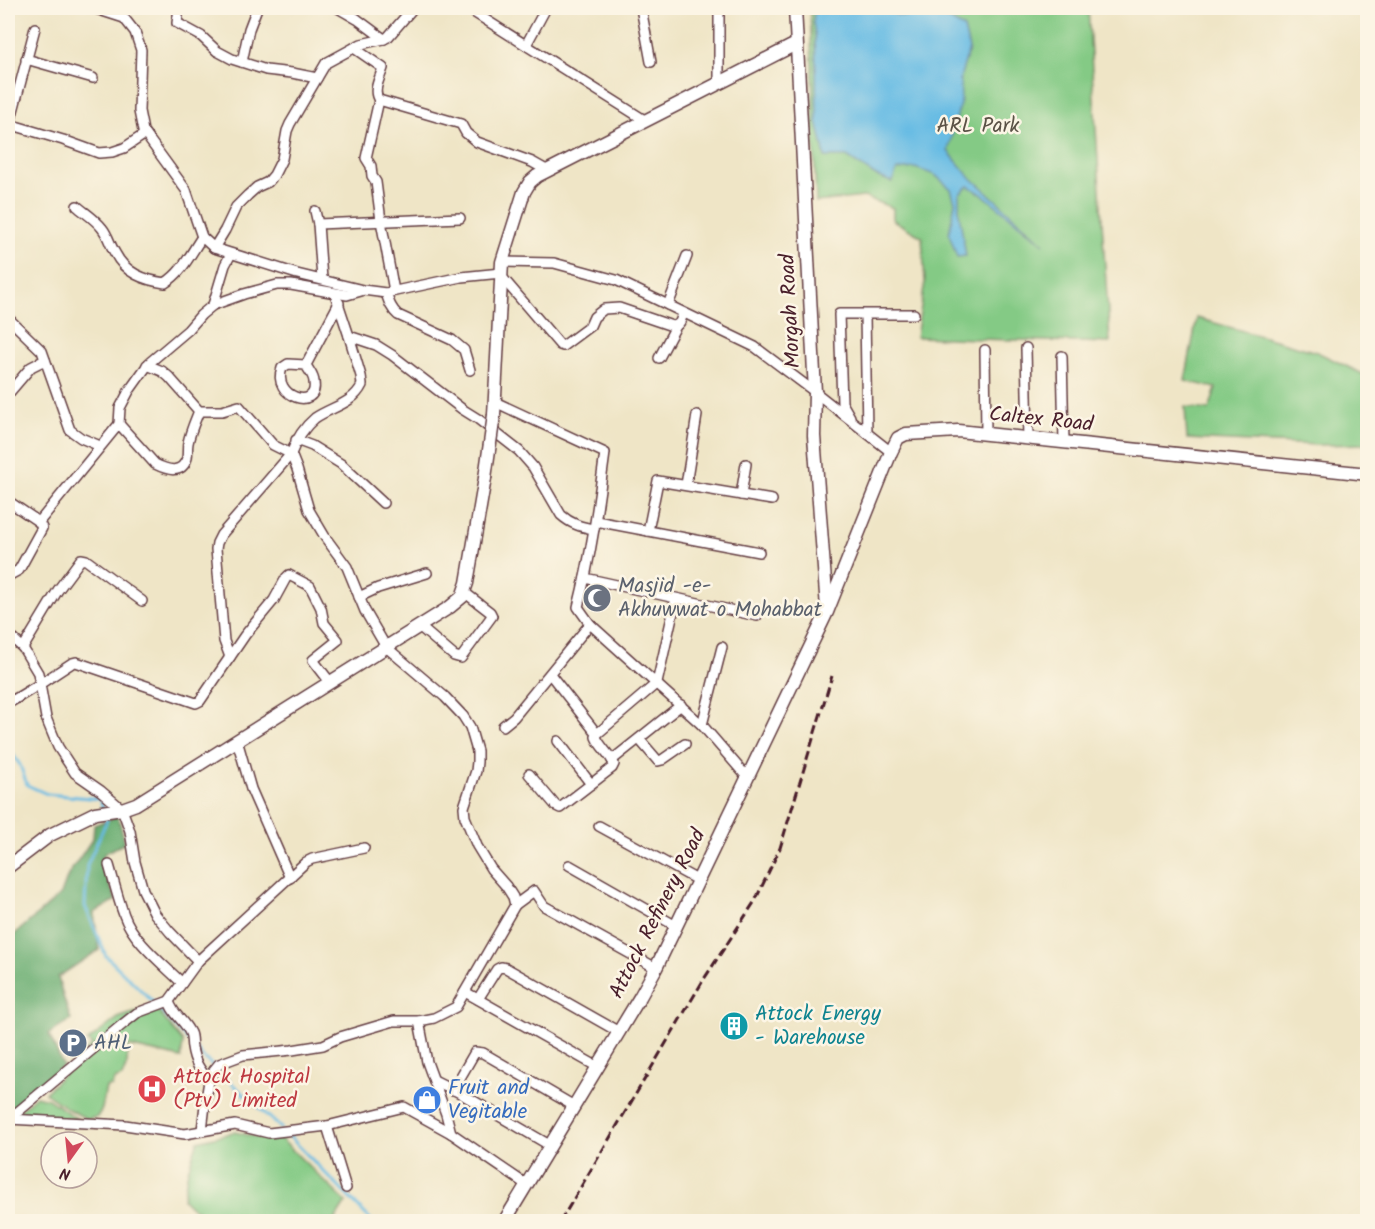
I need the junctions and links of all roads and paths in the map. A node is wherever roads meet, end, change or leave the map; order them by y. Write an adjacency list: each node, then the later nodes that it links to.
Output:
1 (93, 8): 25 (street)
2 (179, 8): 17 (street)
3 (257, 8): 17 (street)
4 (338, 8): 12 (street)
5 (413, 8): 12 (street)
6 (467, 8): 14 (street)
7 (546, 8): 14 (street)
8 (641, 8): 18 (street)
9 (719, 8): 21 (street)
10 (795, 8): 13 (street, Morgah Road)
11 (35, 28): 16 (street)
12 (384, 39): 15 (street)
13 (796, 44): 21 (street); 57 (street, Morgah Road)
14 (526, 45): 23 (street)
15 (354, 48): 20 (street); 22 (street)
16 (26, 59): 19 (street); 24 (street)
17 (242, 62): 20 (street)
18 (651, 62)
19 (93, 78)
20 (317, 78): 33 (street)
21 (718, 84): 23 (street)
22 (380, 100): 26 (street); 30 (street)
23 (646, 121): 26 (street)
24 (8, 127): 25 (street)
25 (145, 134): 32 (street)
26 (548, 171): 36 (street)
27 (77, 206): 32 (street)
28 (315, 211): 31 (street)
29 (460, 218): 30 (street)
30 (381, 221): 31 (street); 39 (street)
31 (318, 225): 37 (street)
32 (202, 237): 33 (street)
33 (214, 248): 34 (street)
34 (231, 254): 37 (street); 41 (street)
35 (687, 256): 42 (street)
36 (502, 270): 39 (street); 42 (street); 47 (street); 59 (street)
37 (321, 279): 38 (street)
38 (363, 290): 39 (street); 40 (street)
39 (390, 292): 56 (street)
40 (337, 298): 41 (street); 48 (street); 55 (street)
41 (213, 305): 54 (street)
42 (668, 305): 43 (street)
43 (683, 313): 47 (street); 57 (street)
44 (914, 314): 45 (street)
45 (865, 315): 62 (street); 64 (street)
46 (8, 318): 53 (street)
47 (676, 326): 52 (street)
48 (349, 336): 67 (street); 80 (street)
49 (1026, 348): 66 (street)
50 (985, 350): 65 (street)
51 (1062, 356): 68 (street)
52 (659, 358)
53 (45, 360): 58 (street); 69 (street)
54 (147, 365): 60 (street); 63 (street)
55 (306, 365)
56 (470, 370)
57 (815, 392): 62 (street); 90 (street, Morgah Road)
58 (8, 394)
59 (495, 402): 80 (street); 86 (street, bridge)
60 (199, 411): 63 (street); 71 (street)
61 (697, 416): 74 (street)
62 (854, 423): 64 (street)
63 (119, 424): 69 (street)
64 (867, 433): 70 (street)
65 (986, 434): 66 (street, Caltex Road); 70 (street, Caltex Road)
66 (1028, 438): 68 (street, Caltex Road)
67 (296, 440): 71 (street); 78 (street)
68 (1064, 442): 73 (street, Caltex Road)
69 (100, 446): 79 (street)
70 (891, 452): 90 (street, Caltex Road)
71 (291, 454): 87 (street); 98 (street)
72 (746, 464): 75 (street)
73 (1368, 474)
74 (686, 485): 75 (street); 81 (street)
75 (741, 495): 76 (street)
76 (772, 500)
77 (8, 501): 79 (street)
78 (383, 503)
79 (39, 522): 84 (street)
80 (595, 525): 81 (street); 85 (street)
81 (648, 531): 82 (street)
82 (759, 552)
83 (427, 573): 87 (street)
84 (8, 576)
85 (585, 578): 88 (street); 92 (street)
86 (464, 592): 93 (street); 93 (street)
87 (359, 597): 95 (street)
88 (676, 599): 91 (street); 101 (street)
89 (142, 601): 97 (street)
90 (827, 612): 114 (street, Attock Refinery Road)
91 (757, 616)
92 (590, 624): 99 (street); 101 (street)
93 (419, 626): 95 (street)
94 (8, 634): 97 (street)
95 (386, 647): 100 (street); 124 (street)
96 (722, 647): 105 (street)
97 (22, 648): 102 (street)
98 (230, 657): 100 (street); 102 (street)
99 (550, 674): 106 (street); 107 (street)
100 (330, 682): 109 (street)
101 (657, 683): 104 (street); 107 (street)
102 (40, 684): 103 (street); 116 (street)
103 (8, 697)
104 (681, 705): 105 (street); 108 (street)
105 (702, 725): 114 (street)
106 (503, 726)
107 (597, 734): 112 (street)
108 (639, 739): 111 (street); 112 (street)
109 (237, 740): 116 (street); 122 (street)
110 (558, 741): 115 (street)
111 (685, 744)
112 (612, 760): 115 (street)
113 (528, 774): 115 (street)
114 (747, 777): 123 (street, Attock Refinery Road)
115 (591, 784)
116 (116, 810): 121 (street); 126 (street)
117 (599, 826): 123 (street)
118 (364, 848): 122 (street)
119 (109, 865): 128 (street)
120 (569, 865): 125 (street)
121 (8, 867)
122 (290, 878): 126 (street)
123 (699, 881): 125 (street, Attock Refinery Road)
124 (515, 905): 127 (street); 129 (street)
125 (676, 926): 127 (street, Attock Refinery Road)
126 (198, 961): 128 (street)
127 (656, 968): 133 (street, Attock Refinery Road)
128 (182, 983): 131 (street)
129 (465, 992): 130 (street); 132 (street)
130 (478, 999): 133 (street); 134 (street)
131 (169, 1001): 136 (street); 139 (street)
132 (419, 1021): 135 (street); 136 (street)
133 (619, 1032): 134 (street, Attock Refinery Road)
134 (598, 1067): 138 (street, Attock Refinery Road)
135 (434, 1080): 137 (street); 142 (street)
136 (209, 1081): 141 (street)
137 (453, 1090): 138 (street); 143 (street)
138 (574, 1106): 143 (street, Attock Refinery Road)
139 (8, 1120): 141 (street)
140 (327, 1126): 141 (street); 142 (street); 145 (street)
141 (202, 1131)
142 (451, 1133): 144 (street)
143 (551, 1146): 144 (street, Attock Refinery Road)
144 (527, 1185): 146 (street, Attock Refinery Road)
145 (346, 1188)
146 (504, 1221)

